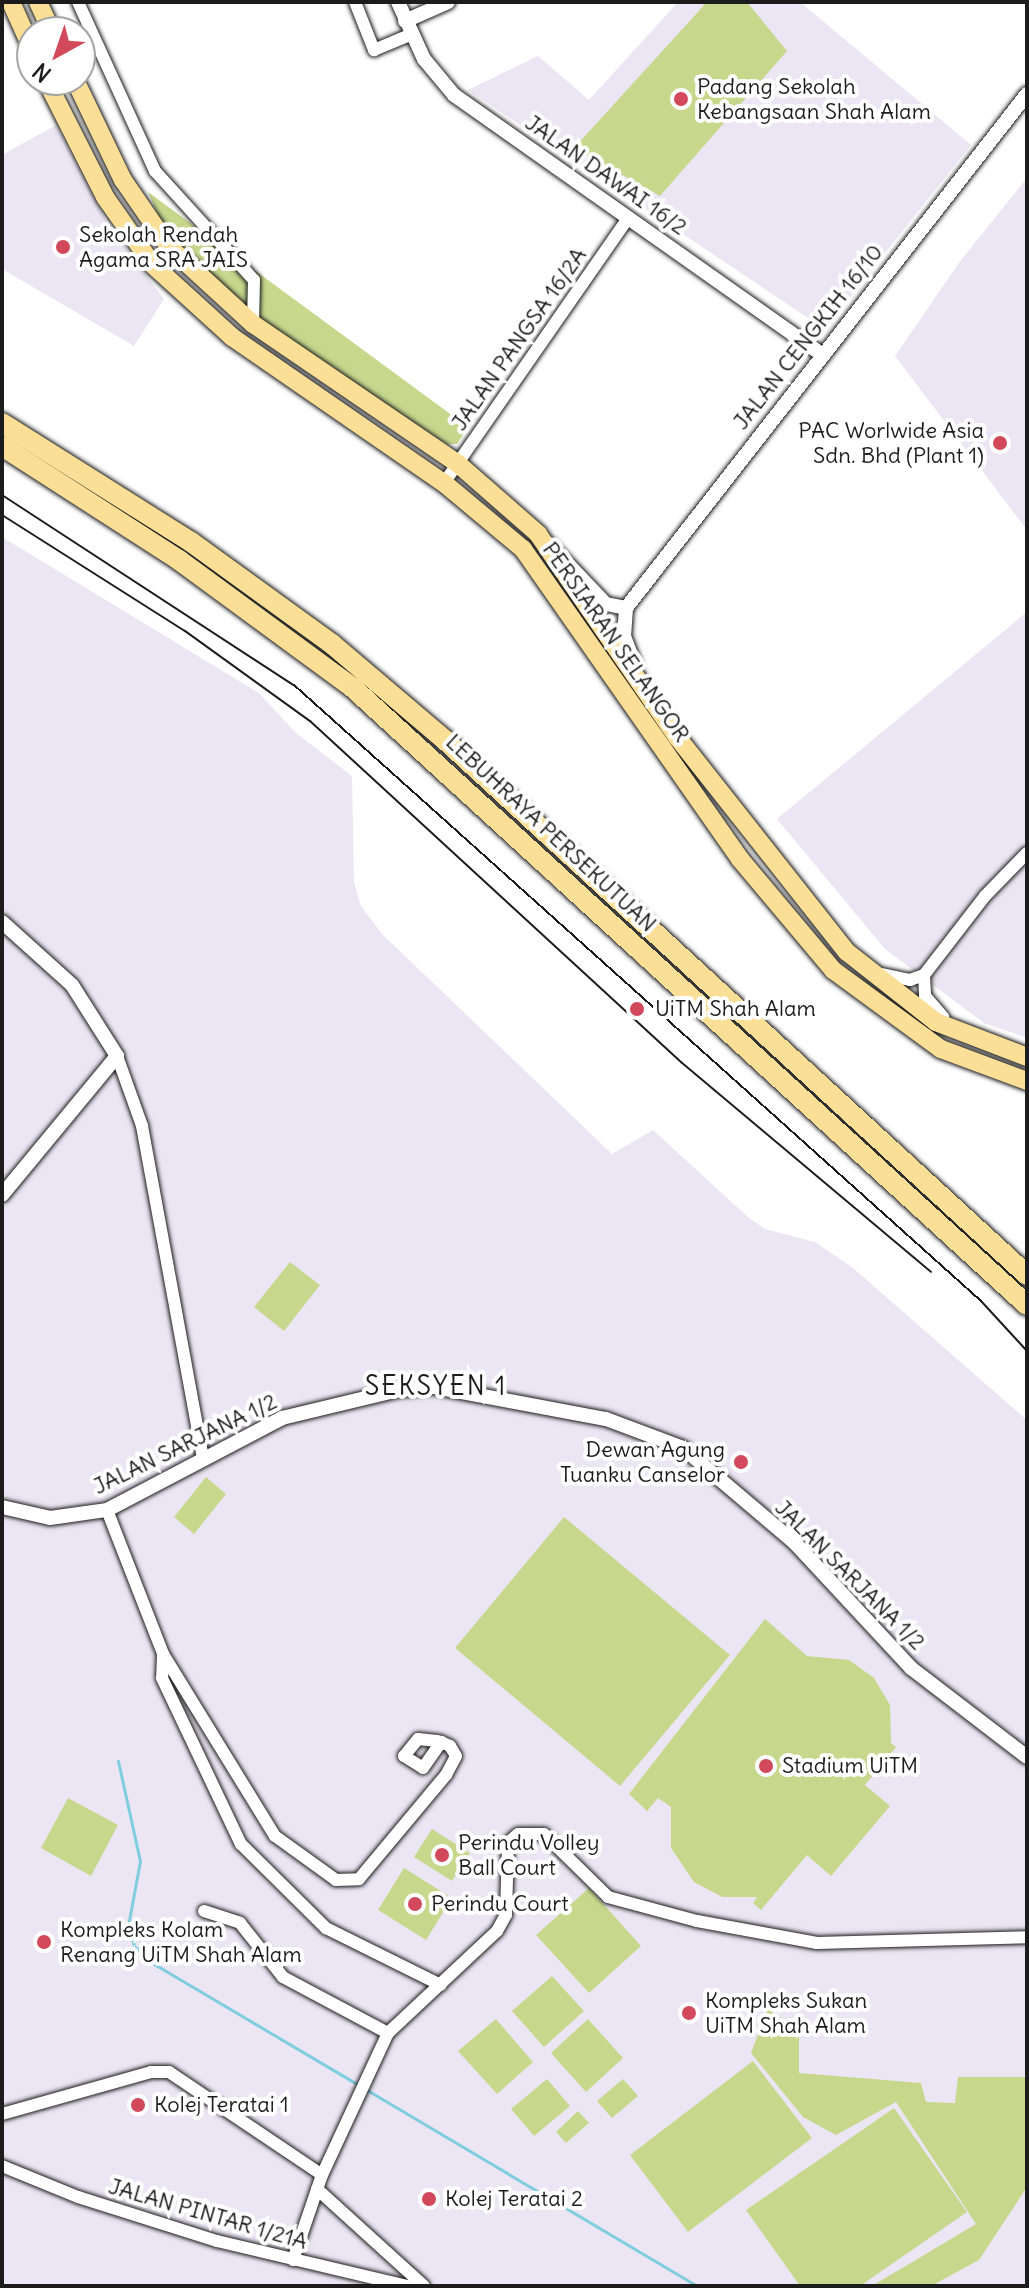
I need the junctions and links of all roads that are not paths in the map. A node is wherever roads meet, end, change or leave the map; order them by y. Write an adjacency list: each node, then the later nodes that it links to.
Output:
1 (78, 2): 10 (street)
2 (355, 2): 5 (street)
3 (398, 2): 5 (street, JALAN DAWAI 16/2)
4 (448, 2): 5 (street)
5 (409, 28): 9 (street, JALAN DAWAI 16/2)
6 (1027, 94): 11 (street, JALAN CENGKIH 16/10)
7 (54, 96): 15 (main road, PERSIARAN SELANGOR)
8 (83, 96): 10 (main road, PERSIARAN SELANGOR)
9 (628, 218): 11 (street, JALAN DAWAI 16/2); 14 (street, JALAN PANGSA 16/2A)
10 (253, 324): 14 (main road, PERSIARAN SELANGOR)
11 (823, 355): 17 (street, JALAN CENGKIH 16/10)
12 (2, 423): 28 (highway, LEBUHRAYA PERSEKUTUAN)
13 (2, 446): 29 (highway, LEBUHRAYA PERSEKUTUAN)
14 (457, 463): 15 (street, JALAN PANGSA 16/2A); 16 (main road, PERSIARAN SELANGOR)
15 (444, 483): 26 (main road, PERSIARAN SELANGOR)
16 (538, 534): 17 (street); 18 (main road, PERSIARAN SELANGOR)
17 (626, 608): 18 (street)
18 (650, 698): 21 (main road, PERSIARAN SELANGOR)
19 (1027, 853): 22 (street)
20 (2, 922): 24 (street)
21 (858, 963): 22 (street); 23 (main road, PERSIARAN SELANGOR)
22 (924, 975): 23 (street)
23 (980, 1041): 25 (main road, PERSIARAN SELANGOR)
24 (117, 1056): 27 (street); 30 (street)
25 (1027, 1057)
26 (1027, 1081)
27 (2, 1195)
28 (1027, 1275)
29 (1027, 1305)
30 (203, 1457): 32 (street, JALAN SARJANA 1/2); 35 (street, JALAN SARJANA 1/2)
31 (2, 1507): 32 (street, JALAN SARJANA 1/2)
32 (107, 1510): 33 (street)
33 (163, 1654): 34 (street); 38 (street)
34 (441, 1742)
35 (1027, 1757)
36 (204, 1911): 39 (street)
37 (1027, 1937): 38 (street)
38 (441, 1985): 39 (street)
39 (388, 2033): 42 (street)
40 (2, 2114): 42 (street)
41 (2, 2166): 44 (street, JALAN PINTAR 1/21A)
42 (322, 2175): 43 (street)
43 (317, 2189): 44 (street); 47 (street)
44 (293, 2260): 45 (street, JALAN PINTAR 1/21A)
45 (363, 2282): 46 (street, JALAN PINTAR 1/21A)
46 (408, 2286)
47 (424, 2286)

